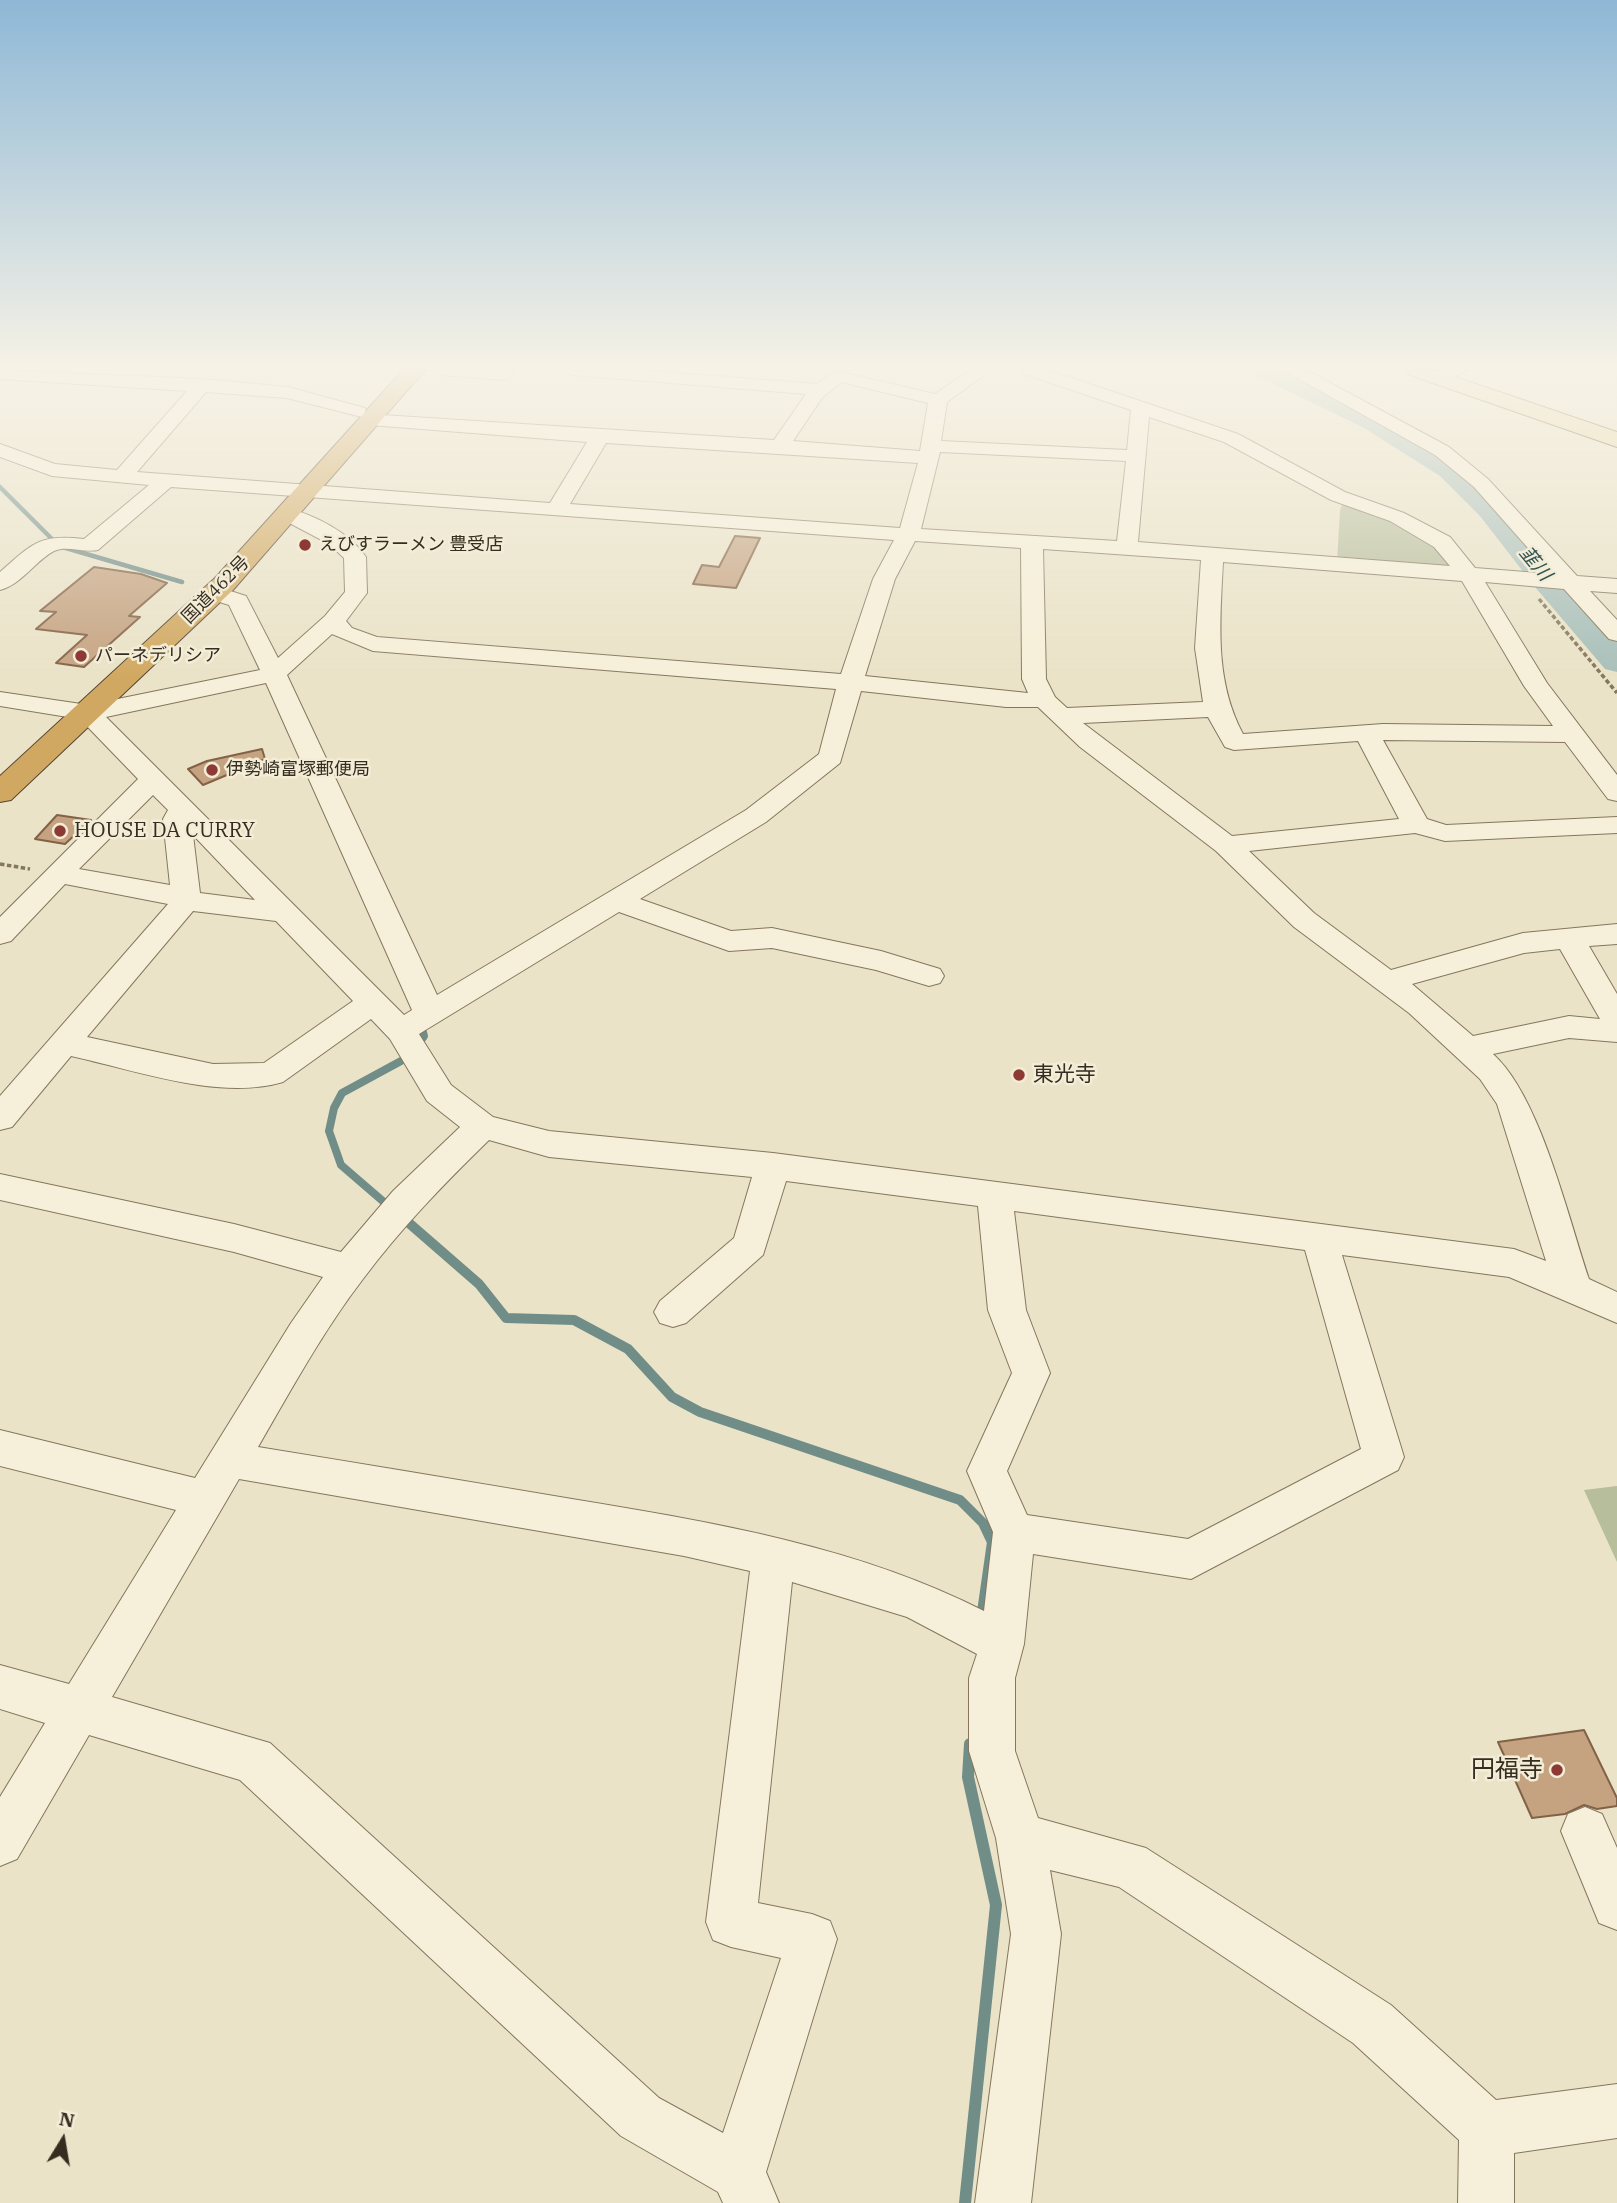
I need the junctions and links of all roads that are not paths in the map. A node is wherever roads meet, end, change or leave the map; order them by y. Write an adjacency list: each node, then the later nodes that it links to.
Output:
1 (80, 473): 9 (street)
2 (126, 473): 9 (street)
3 (315, 473): 11 (highway, 国道462号)
4 (578, 473): 12 (street)
5 (925, 473): 13 (street)
6 (1136, 473): 15 (street)
7 (1295, 473): 17 (street)
8 (1469, 473): 18 (street)
9 (122, 477): 10 (street)
10 (167, 480): 11 (street); 19 (street)
11 (293, 498): 12 (street); 21 (highway, 国道462号); 22 (street); 29 (highway, 国道462号)
12 (557, 509): 13 (street)
13 (909, 533): 14 (street); 25 (street)
14 (1032, 541): 15 (street); 27 (street)
15 (1126, 548): 16 (street)
16 (1212, 555): 17 (street); 28 (street)
17 (1470, 576): 18 (street); 31 (street)
18 (1568, 582): 20 (street); 23 (street)
19 (0, 583)
20 (1617, 586)
21 (215, 593): 24 (street); 29 (highway, 国道462号)
22 (332, 621): 24 (street); 25 (street)
23 (1617, 634)
24 (268, 675): 29 (street); 50 (street)
25 (850, 684): 27 (street); 42 (street)
26 (0, 699): 29 (street)
27 (1053, 708): 28 (street); 39 (street)
28 (1217, 709): 30 (street)
29 (76, 711): 32 (highway, 国道462号); 33 (street); 34 (highway, 国道462号)
30 (1366, 733): 31 (street); 37 (street)
31 (1574, 734): 35 (street)
32 (0, 767)
33 (155, 778): 36 (street); 40 (street)
34 (0, 793)
35 (1617, 793)
36 (183, 807): 41 (street); 43 (street)
37 (1416, 825): 38 (street); 39 (street)
38 (1617, 825)
39 (1226, 845): 48 (street)
40 (58, 874): 41 (street); 44 (street)
41 (186, 901): 43 (street); 54 (street)
42 (614, 901): 47 (street); 50 (street)
43 (286, 913): 49 (street)
44 (0, 934)
45 (1617, 934): 46 (street)
46 (1569, 939): 48 (street); 51 (street)
47 (929, 976)
48 (1387, 981): 55 (street)
49 (373, 1002): 52 (street); 54 (street)
50 (430, 1014): 52 (street)
51 (1617, 1020)
52 (401, 1031): 57 (street)
53 (1617, 1031): 55 (street)
54 (62, 1043): 56 (street)
55 (1467, 1048): 63 (street)
56 (0, 1118)
57 (482, 1126): 58 (street); 62 (street)
58 (773, 1166): 60 (street); 65 (street)
59 (0, 1187): 62 (street)
60 (994, 1194): 61 (street); 69 (street)
61 (1319, 1237): 63 (street); 69 (street)
62 (349, 1269): 67 (street)
63 (1574, 1290): 64 (street)
64 (1617, 1308)
65 (673, 1312)
66 (0, 1448): 68 (street)
67 (231, 1460): 68 (street); 70 (street)
68 (205, 1499): 73 (street)
69 (1014, 1532): 71 (street)
70 (773, 1557): 71 (street); 80 (street)
71 (1002, 1644): 75 (street)
72 (0, 1687): 73 (street)
73 (78, 1709): 76 (street); 80 (street)
74 (1585, 1831): 77 (street)
75 (1020, 1838): 79 (street); 81 (street)
76 (0, 1842)
77 (1617, 1905)
78 (1617, 2111): 79 (street)
79 (1486, 2128): 82 (street)
80 (744, 2187)
81 (1003, 2203)
82 (1486, 2203)

